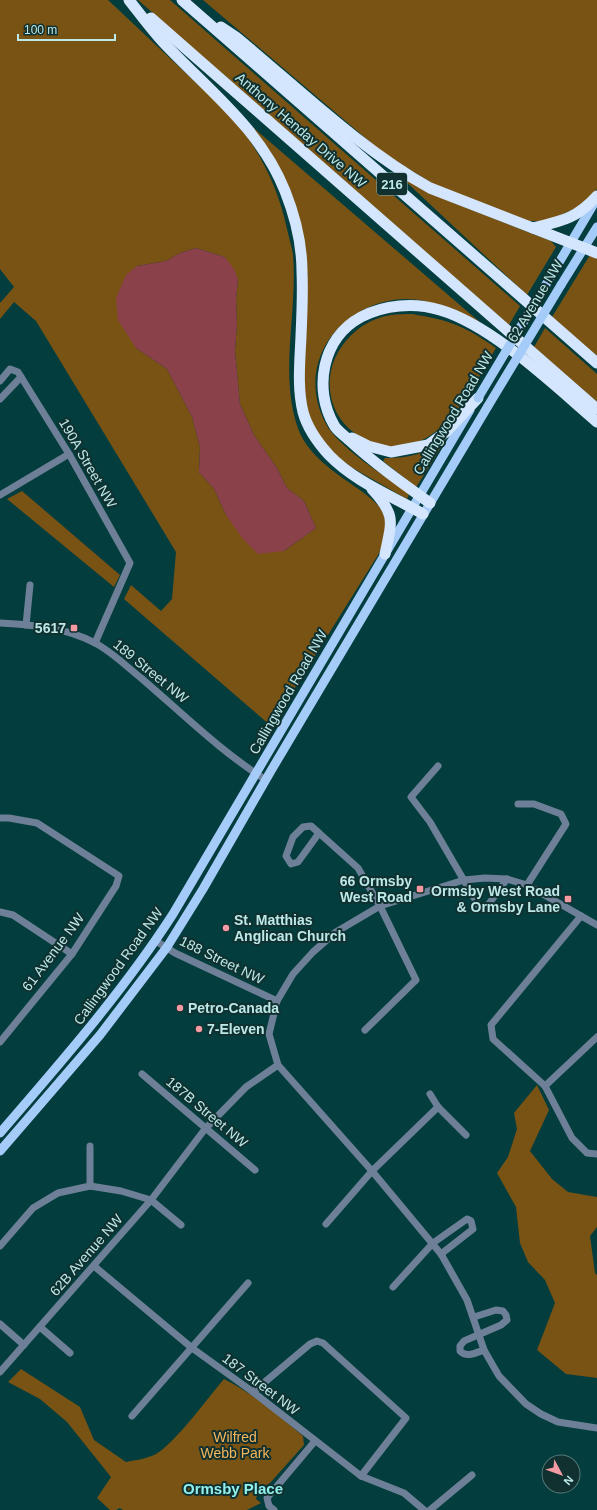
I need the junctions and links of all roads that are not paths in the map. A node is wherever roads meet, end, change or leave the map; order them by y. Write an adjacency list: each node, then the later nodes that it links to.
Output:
1 (129, 0): 14 (highway, Anthony Henday Drive NW / 216); 18 (highway)
2 (185, 2): 5 (highway); 9 (highway, Anthony Henday Drive NW / 216)
3 (597, 198): 5 (highway); 6 (main road, 62 Avenue NW)
4 (597, 227): 7 (main road, 62 Avenue NW)
5 (534, 228): 6 (highway)
6 (570, 243): 7 (highway); 12 (main road, Callingwood Road NW, bridge)
7 (583, 249): 8 (highway); 21 (main road, 62 Avenue NW, bridge)
8 (597, 253)
9 (597, 363)
10 (21, 377): 11 (street); 13 (street); 17 (street, 190A Street NW)
11 (0, 381)
12 (478, 398): 16 (highway); 20 (main road, Callingwood Road NW)
13 (0, 399)
14 (597, 409)
15 (597, 422): 16 (highway)
16 (335, 427): 20 (highway)
17 (69, 454): 19 (street); 28 (street, 190A Street NW)
18 (367, 484): 22 (highway); 24 (highway)
19 (0, 495)
20 (419, 496): 21 (highway); 22 (main road, Callingwood Road NW)
21 (430, 504): 23 (main road, 62 Avenue NW)
22 (412, 508): 23 (highway); 24 (main road, Callingwood Road NW)
23 (423, 514): 31 (main road, Callingwood Road NW)
24 (385, 554): 30 (main road, Callingwood Road NW)
25 (30, 585): 27 (street)
26 (0, 623): 27 (street, 189 Street NW)
27 (26, 625): 28 (street, 189 Street NW)
28 (95, 643): 30 (street, 189 Street NW)
29 (438, 766): 36 (street)
30 (256, 774): 31 (street, 189 Street NW); 42 (main road, Callingwood Road NW)
31 (266, 780): 43 (main road, Callingwood Road NW)
32 (518, 804): 37 (street)
33 (0, 818): 44 (street, 61 Avenue NW)
34 (319, 833): 34 (street); 38 (street)
35 (506, 879): 36 (street); 36 (street); 37 (street)
36 (464, 880): 38 (street)
37 (527, 885): 40 (street)
38 (380, 906): 45 (street); 46 (street)
39 (0, 912): 44 (street)
40 (581, 916): 41 (street); 51 (street)
41 (597, 925)
42 (156, 941): 43 (street, 188 Street NW); 55 (main road, Callingwood Road NW)
43 (166, 947): 45 (street, 188 Street NW); 58 (main road, Callingwood Road NW)
44 (72, 954): 48 (street, 61 Avenue NW)
45 (277, 1001): 49 (street)
46 (365, 1030)
47 (597, 1037): 51 (street)
48 (1, 1040)
49 (278, 1065): 54 (street, 62B Avenue NW); 61 (street)
50 (142, 1074): 54 (street, 187B Street NW)
51 (545, 1086): 59 (street)
52 (430, 1094): 53 (street)
53 (438, 1107): 56 (street); 61 (street)
54 (205, 1128): 60 (street, 187B Street NW); 63 (street, 62B Avenue NW)
55 (0, 1133)
56 (466, 1135)
57 (90, 1146): 62 (street)
58 (0, 1151)
59 (597, 1154)
60 (255, 1170)
61 (372, 1171): 64 (street); 66 (street)
62 (90, 1186): 63 (street); 67 (street)
63 (150, 1200): 65 (street); 69 (street, 62B Avenue NW)
64 (326, 1224)
65 (181, 1225)
66 (433, 1243): 68 (street); 68 (street); 71 (street)
67 (0, 1246)
68 (441, 1254): 72 (street)
69 (94, 1266): 74 (street, 62B Avenue NW); 77 (street, 187 Street NW)
70 (248, 1283): 77 (street)
71 (393, 1287)
72 (474, 1317): 75 (street); 75 (street)
73 (0, 1324): 76 (street)
74 (40, 1327): 76 (street, 62B Avenue NW); 79 (street)
75 (479, 1336): 78 (street); 78 (street)
76 (24, 1345): 80 (street, 62B Avenue NW)
77 (192, 1348): 81 (street, 187 Street NW); 82 (street)
78 (484, 1350): 83 (street)
79 (70, 1352)
80 (0, 1372)
81 (253, 1392): 84 (street, 187 Street NW); 86 (street)
82 (132, 1416)
83 (597, 1428)
84 (314, 1441): 86 (street, 187 Street NW); 87 (street)
85 (472, 1475): 89 (street)
86 (361, 1476): 88 (street, 187 Street NW)
87 (274, 1510)
88 (424, 1510)
89 (430, 1510)

